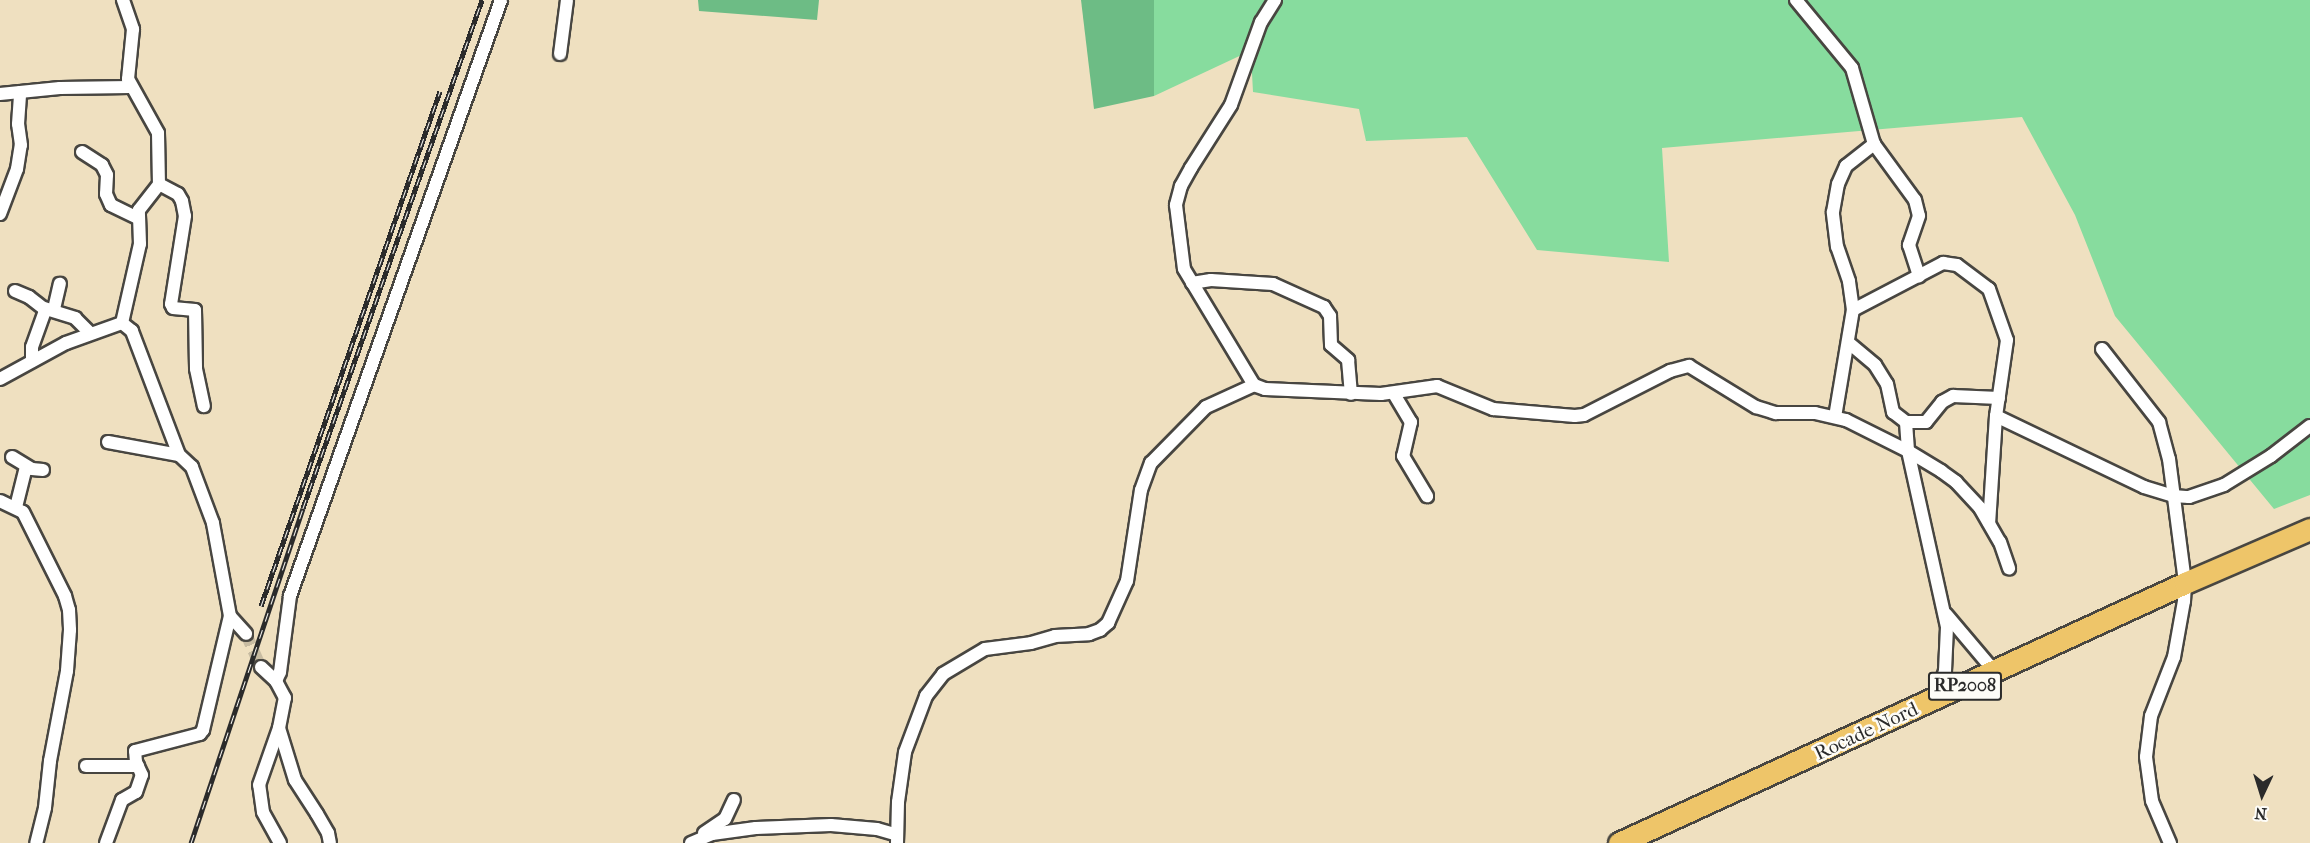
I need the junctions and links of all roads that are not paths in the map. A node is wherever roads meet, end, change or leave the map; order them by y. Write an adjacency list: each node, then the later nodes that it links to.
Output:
1 (123, 0): 7 (street)
2 (501, 0): 55 (street)
3 (567, 0): 6 (street)
4 (1275, 0): 16 (street)
5 (1796, 0): 10 (street)
6 (560, 54)
7 (130, 87): 8 (street); 12 (street)
8 (20, 93): 9 (street); 13 (street)
9 (0, 94)
10 (1874, 144): 15 (street); 20 (street)
11 (82, 152): 14 (street)
12 (159, 184): 14 (street); 31 (street)
13 (0, 214)
14 (138, 218): 21 (street)
15 (1919, 276): 20 (street); 30 (street)
16 (1192, 283): 27 (street); 28 (street)
17 (60, 284): 19 (street)
18 (15, 291): 19 (street)
19 (50, 309): 22 (street); 25 (street)
20 (1853, 310): 23 (street)
21 (122, 323): 22 (street); 38 (street)
22 (90, 333): 25 (street)
23 (1849, 343): 32 (street); 34 (street)
24 (2102, 349): 43 (street)
25 (32, 361): 26 (street)
26 (0, 379)
27 (1254, 385): 28 (street); 61 (street)
28 (1351, 394): 29 (street)
29 (1394, 394): 32 (street); 42 (street)
30 (1999, 398): 33 (street); 34 (street)
31 (204, 406)
32 (1835, 417): 37 (street)
33 (1996, 417): 43 (street); 46 (street)
34 (1906, 422): 37 (street)
35 (2310, 426): 43 (street)
36 (108, 442): 38 (street)
37 (1908, 451): 46 (street); 50 (street)
38 (179, 455): 51 (street)
39 (12, 457): 40 (street)
40 (26, 467): 41 (street); 45 (street)
41 (43, 470)
42 (1427, 496)
43 (2173, 496): 49 (street)
44 (0, 501): 45 (street)
45 (16, 507): 63 (street)
46 (1989, 524): 48 (street)
47 (2310, 529): 49 (highway, Rocade Nord / RP2008)
48 (2009, 568)
49 (2185, 583): 54 (highway, Rocade Nord / RP2008); 68 (street)
50 (1945, 613): 54 (street); 56 (street)
51 (230, 616): 52 (street); 59 (street)
52 (246, 634)
53 (261, 667): 55 (street)
54 (1995, 672): 56 (highway, Rocade Nord / RP2008)
55 (276, 681): 57 (street)
56 (1935, 699): 67 (highway, Rocade Nord / RP2008)
57 (279, 728): 65 (street); 66 (street)
58 (86, 766): 59 (street)
59 (138, 766): 64 (street)
60 (734, 800): 62 (street)
61 (896, 839): 62 (street)
62 (694, 842)
63 (36, 843)
64 (106, 843)
65 (280, 843)
66 (330, 843)
67 (1619, 843)
68 (2170, 843)

